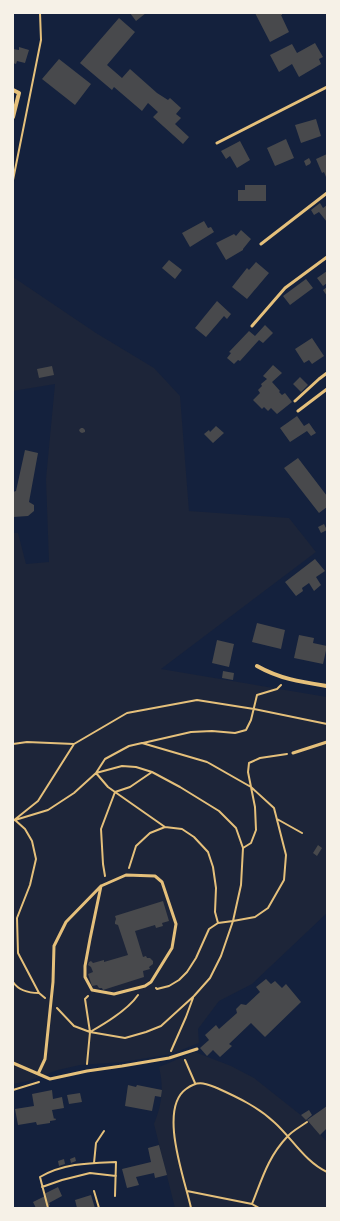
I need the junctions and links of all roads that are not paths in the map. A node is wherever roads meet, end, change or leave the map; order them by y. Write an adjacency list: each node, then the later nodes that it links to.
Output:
1 (327, 87): 4 (lane)
2 (13, 90): 3 (street)
3 (13, 117)
4 (217, 143)
5 (327, 193): 6 (lane)
6 (261, 244)
7 (327, 257): 8 (lane)
8 (252, 326)
9 (327, 373): 11 (lane)
10 (327, 389): 12 (lane)
11 (295, 401)
12 (298, 410)
13 (257, 666): 14 (street)
14 (327, 686)
15 (327, 742): 16 (lane)
16 (293, 753)
17 (101, 886): 17 (lane); 20 (lane)
18 (197, 1049): 20 (lane)
19 (13, 1063): 20 (lane)
20 (38, 1074)

